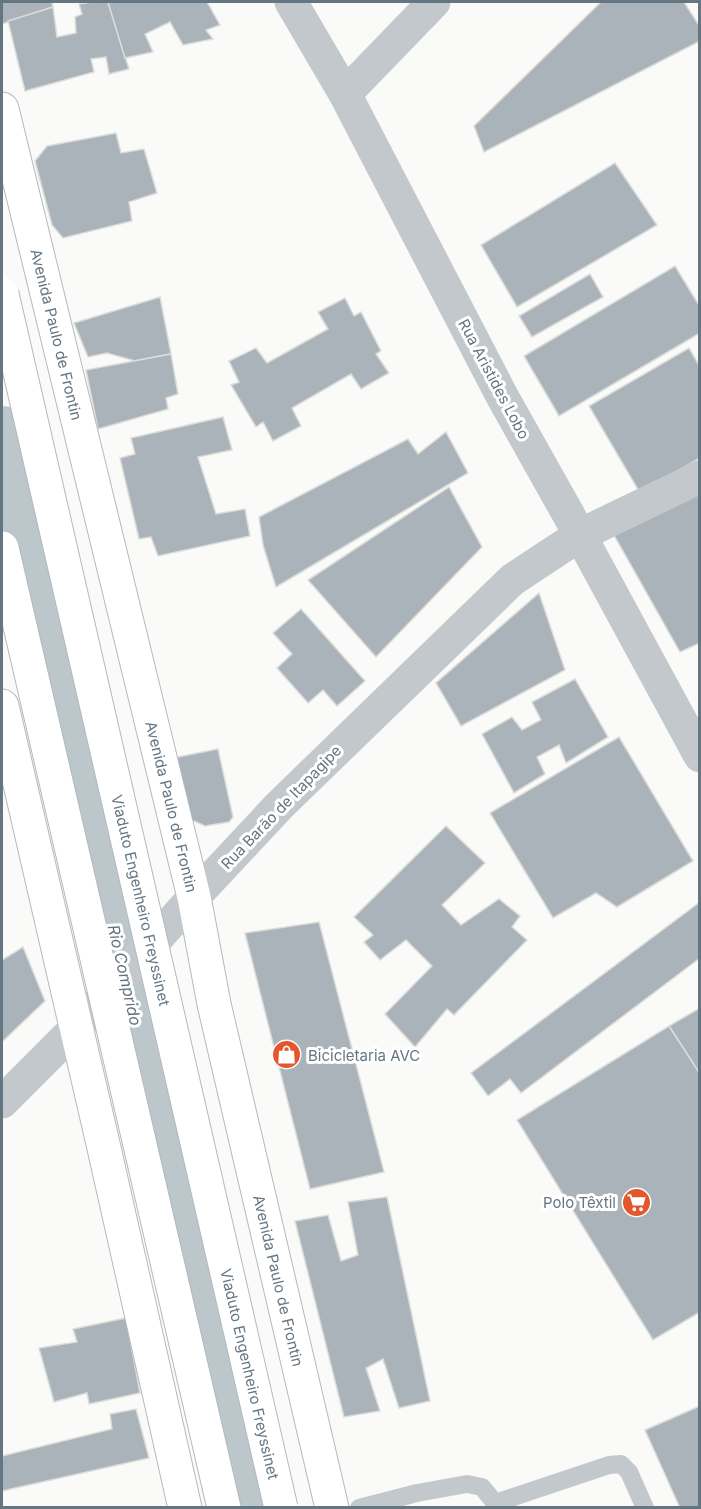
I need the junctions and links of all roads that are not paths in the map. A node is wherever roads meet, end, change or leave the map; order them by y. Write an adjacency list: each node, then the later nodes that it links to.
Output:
1 (291, 2): 3 (street, Rua Aristides Lobo)
2 (434, 2): 3 (street)
3 (345, 94): 7 (street, Rua Aristides Lobo)
4 (2, 109): 12 (main road, Avenida Paulo de Frontin)
5 (2, 294): 18 (main road, Viaduto Engenheiro Freyssinet, bridge)
6 (699, 477): 7 (street, Rua Barão de Itapagipe)
7 (580, 535): 10 (street, Rua Aristides Lobo); 12 (street, Rua Barão de Itapagipe)
8 (2, 548): 17 (main road, bridge)
9 (2, 706): 11 (main road)
10 (699, 756)
11 (9, 766): 13 (main road)
12 (191, 900): 13 (street, Rua Barão de Itapagipe, bridge); 19 (main road, Avenida Paulo de Frontin)
13 (77, 1027): 14 (street, Rua Barão de Itapagipe); 16 (main road)
14 (2, 1102)
15 (496, 1505): 20 (lane); 21 (lane)
16 (185, 1508)
17 (224, 1508)
18 (281, 1508)
19 (332, 1508)
20 (359, 1508)
21 (645, 1508)

